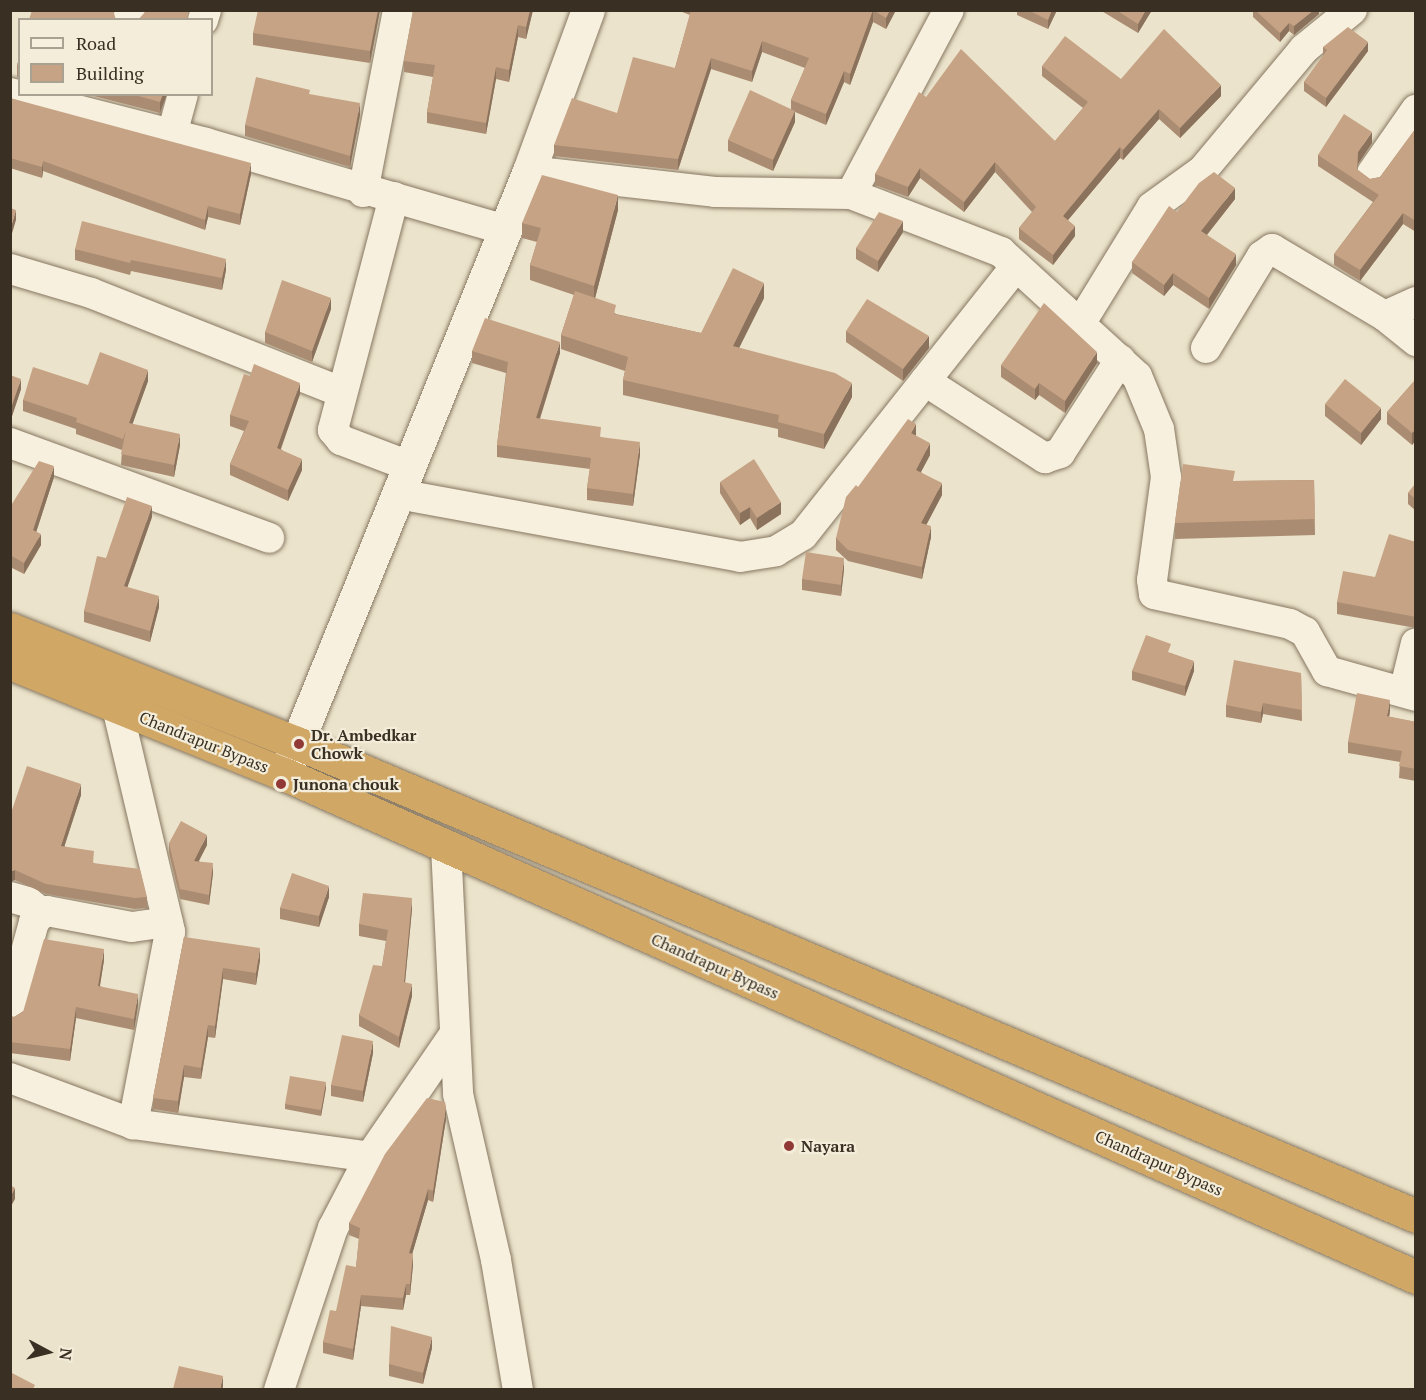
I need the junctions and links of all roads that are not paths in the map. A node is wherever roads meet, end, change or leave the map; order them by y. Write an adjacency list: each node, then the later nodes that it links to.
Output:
1 (398, 10): 12 (street)
2 (588, 10): 10 (main road)
3 (949, 10): 13 (street)
4 (1352, 10): 20 (street)
5 (34, 96): 7 (street)
6 (182, 96): 9 (street)
7 (105, 105): 9 (street)
8 (1416, 110): 11 (street)
9 (172, 134): 12 (street)
10 (529, 171): 13 (street); 15 (main road)
11 (1372, 173)
12 (363, 192): 14 (street)
13 (851, 194): 16 (street)
14 (394, 197): 15 (street); 25 (street)
15 (506, 230): 27 (main road)
16 (1016, 266): 20 (street); 24 (street)
17 (10, 269): 25 (street)
18 (1416, 302): 19 (street)
19 (1385, 316): 21 (street); 22 (street)
20 (1080, 324): 23 (street)
21 (1416, 341)
22 (1206, 348)
23 (1120, 360): 24 (street); 32 (street)
24 (925, 381): 27 (street)
25 (341, 392): 27 (street)
26 (10, 443): 28 (street)
27 (404, 480): 34 (main road)
28 (269, 538)
29 (10, 628): 34 (highway, Chandrapur Bypass)
30 (1416, 643): 32 (street)
31 (10, 663): 33 (highway, Chandrapur Bypass)
32 (1410, 694)
33 (117, 707): 35 (highway, Chandrapur Bypass); 39 (street)
34 (297, 743): 35 (main road); 45 (highway, Chandrapur Bypass)
35 (284, 774): 36 (highway, Chandrapur Bypass)
36 (446, 846): 41 (street); 46 (highway, Chandrapur Bypass)
37 (10, 897): 38 (street)
38 (42, 913): 39 (street); 40 (street)
39 (168, 922): 43 (street)
40 (10, 1011)
41 (454, 1035): 44 (street); 48 (street)
42 (10, 1078): 43 (street)
43 (133, 1124): 44 (street)
44 (370, 1157): 47 (street)
45 (1416, 1216)
46 (1414, 1275)
47 (279, 1389)
48 (518, 1389)

